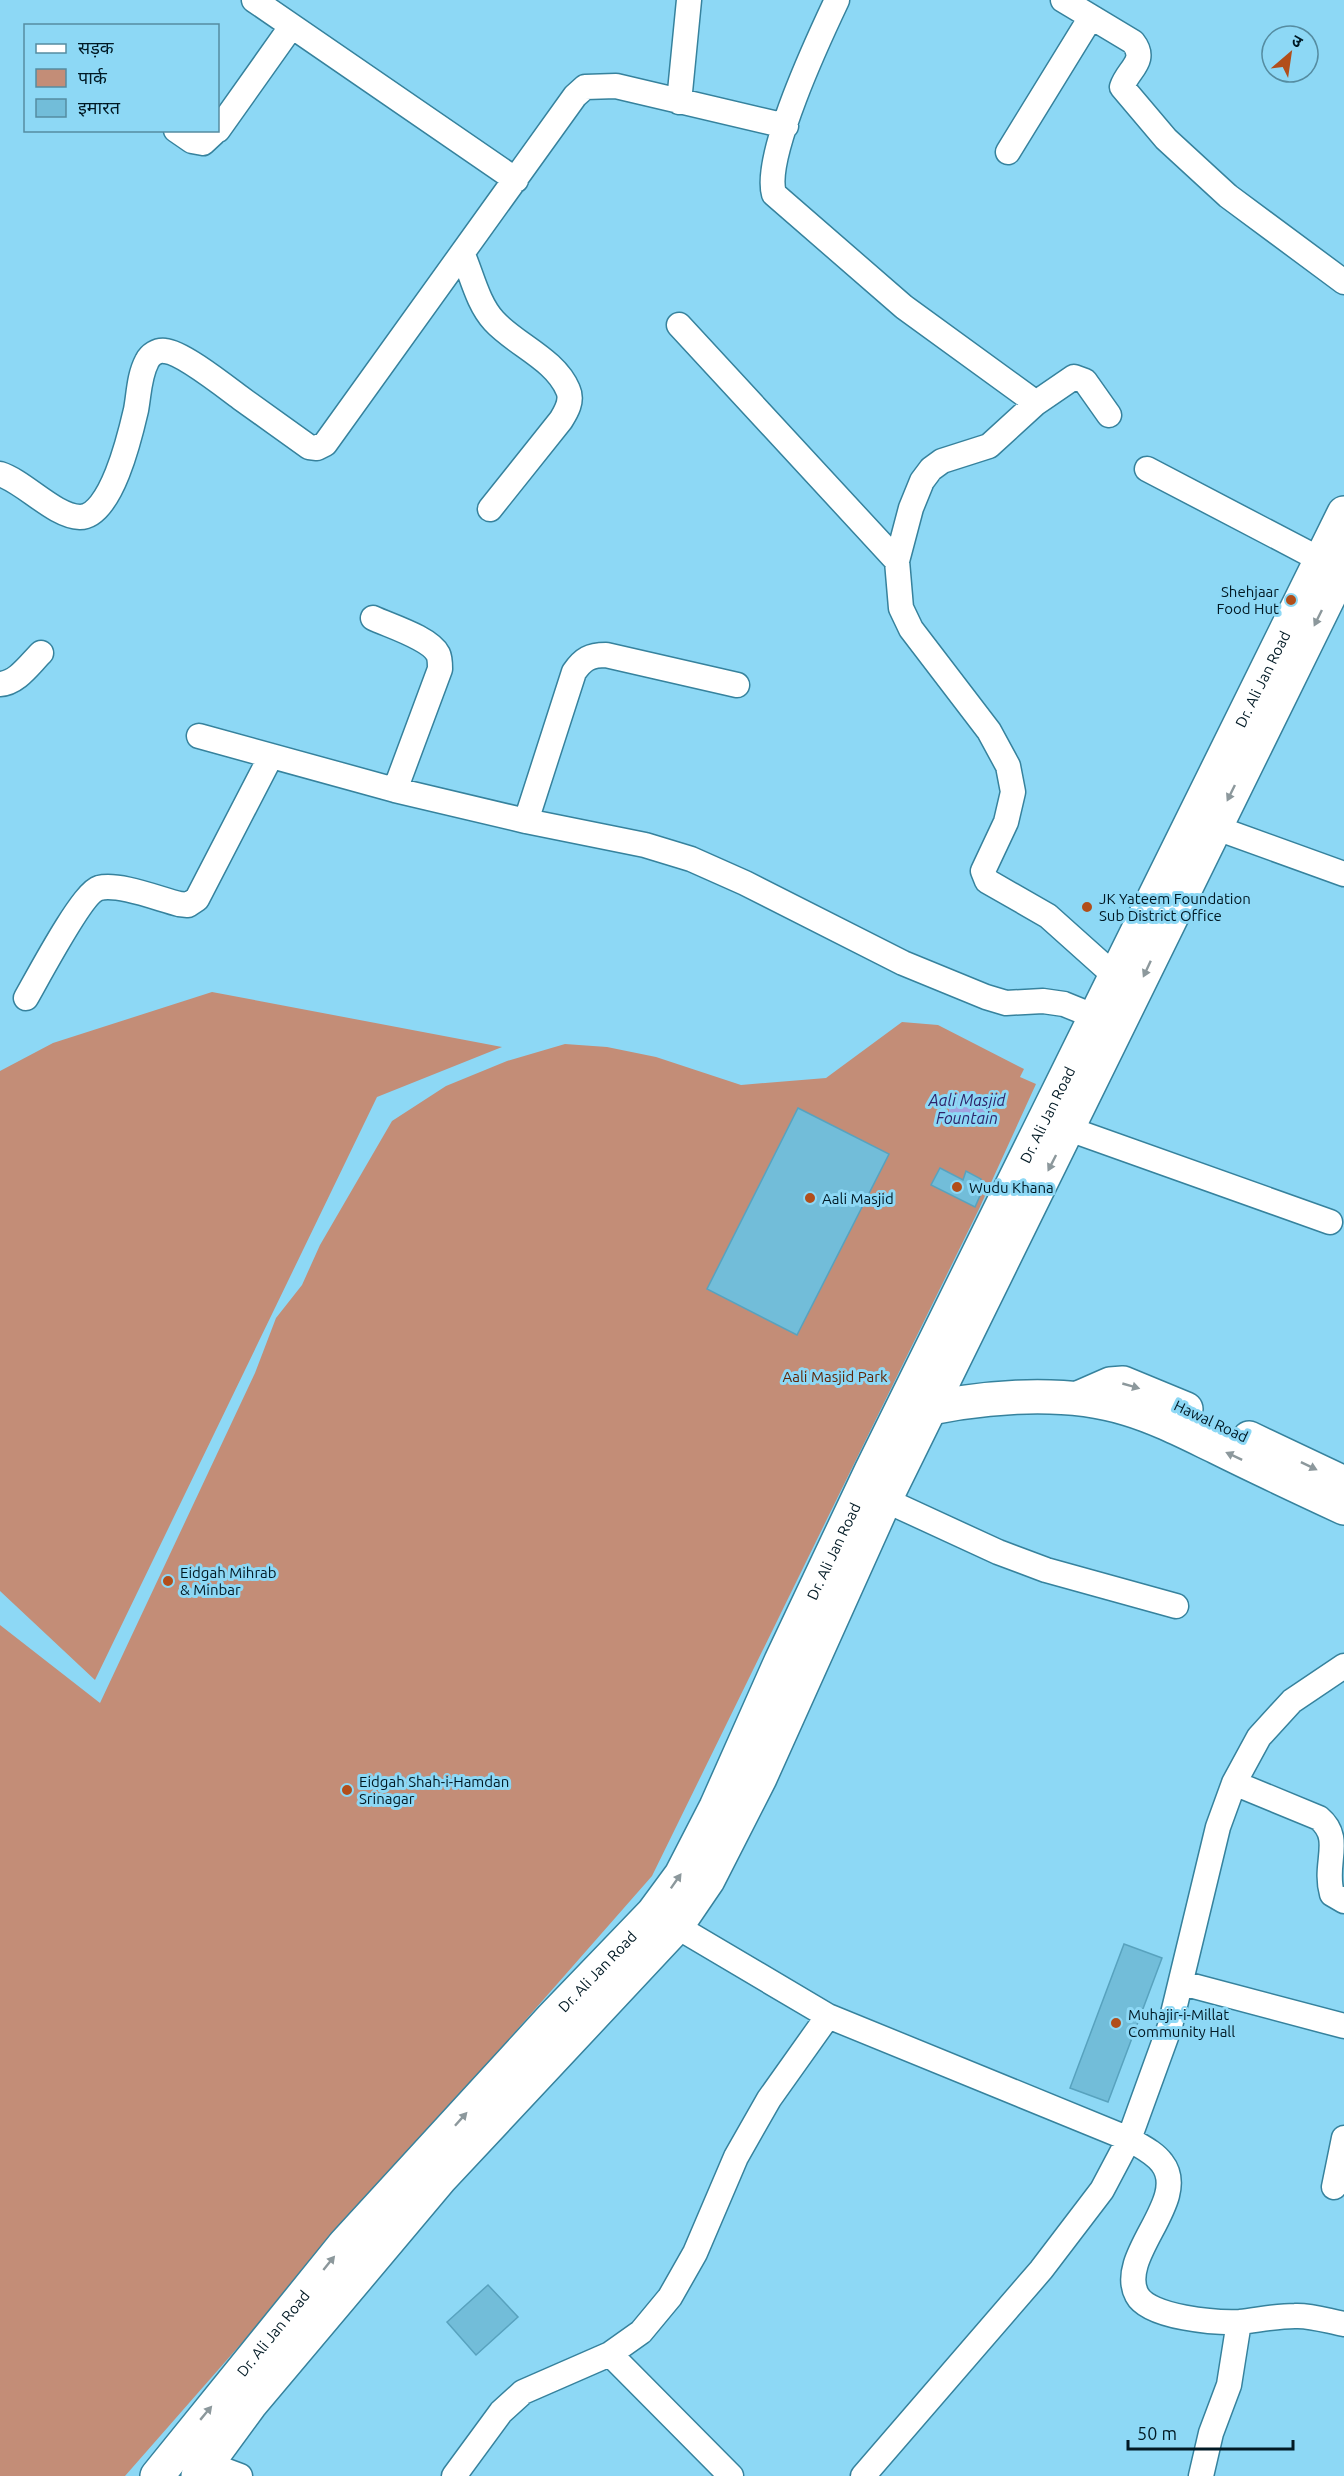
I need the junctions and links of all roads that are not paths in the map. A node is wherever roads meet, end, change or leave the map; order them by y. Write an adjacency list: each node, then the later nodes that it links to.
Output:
1 (254, 0): 6 (street)
2 (689, 0): 7 (street)
3 (837, 0): 8 (street)
4 (1063, 0): 5 (street)
5 (1091, 17): 12 (street); 15 (street)
6 (291, 27): 9 (street); 13 (street)
7 (679, 102): 8 (street); 13 (street)
8 (786, 126): 17 (street)
9 (219, 127)
10 (179, 132): 11 (street)
11 (215, 132)
12 (1008, 152)
13 (516, 180): 14 (street)
14 (463, 255): 20 (street); 21 (street)
15 (1344, 282)
16 (679, 325): 23 (street)
17 (1036, 403): 18 (street); 23 (street)
18 (1109, 415)
19 (1147, 469): 24 (street)
20 (0, 474)
21 (490, 509)
22 (1344, 513): 24 (main road, Dr. Ali Jan Road)
23 (897, 561): 35 (street)
24 (1332, 563): 33 (main road, Dr. Ali Jan Road)
25 (374, 618): 31 (street)
26 (41, 653): 27 (street)
27 (0, 684)
28 (737, 685): 32 (street)
29 (199, 736): 30 (street)
30 (271, 756): 31 (street); 36 (street)
31 (395, 790): 32 (street)
32 (526, 821): 37 (street)
33 (1203, 824): 34 (street); 35 (main road, Dr. Ali Jan Road); 38 (main road, Dr. Ali Jan Road, one-way to 38)
34 (1344, 874)
35 (1115, 976): 37 (main road, Dr. Ali Jan Road)
36 (26, 998)
37 (1096, 1017): 40 (main road, Dr. Ali Jan Road)
38 (1069, 1129): 39 (street); 40 (main road, Dr. Ali Jan Road, one-way to 40)
39 (1330, 1222)
40 (997, 1245): 42 (main road, Dr. Ali Jan Road); 43 (main road, Dr. Ali Jan Road)
41 (1076, 1398): 42 (main road, Hawal Road); 44 (main road, Hawal Road, one-way to 44); 46 (main road, Hawal Road, one-way to 41)
42 (931, 1407): 43 (main road, Hawal Road); 45 (main road, Dr. Ali Jan Road)
43 (899, 1415): 45 (main road, Dr. Ali Jan Road)
44 (1344, 1483)
45 (874, 1495): 47 (street); 51 (main road, Dr. Ali Jan Road)
46 (1344, 1508)
47 (1176, 1606)
48 (1344, 1666): 49 (street)
49 (1234, 1783): 50 (street); 52 (street)
50 (1344, 1901)
51 (665, 1920): 53 (street); 61 (main road, Dr. Ali Jan Road, one-way to 51); 62 (main road, Dr. Ali Jan Road)
52 (1182, 1983): 54 (street); 56 (street)
53 (828, 2016): 56 (street); 60 (street)
54 (1344, 2026)
55 (1344, 2138): 57 (street)
56 (1129, 2139): 58 (street); 67 (street)
57 (1334, 2187)
58 (1239, 2322): 59 (street); 68 (street)
59 (1344, 2324)
60 (610, 2354): 65 (street); 66 (street)
61 (180, 2444): 62 (street); 63 (main road, Dr. Ali Jan Road)
62 (203, 2470): 64 (street)
63 (157, 2476)
64 (240, 2476)
65 (454, 2476)
66 (731, 2476)
67 (863, 2476)
68 (1201, 2476)

